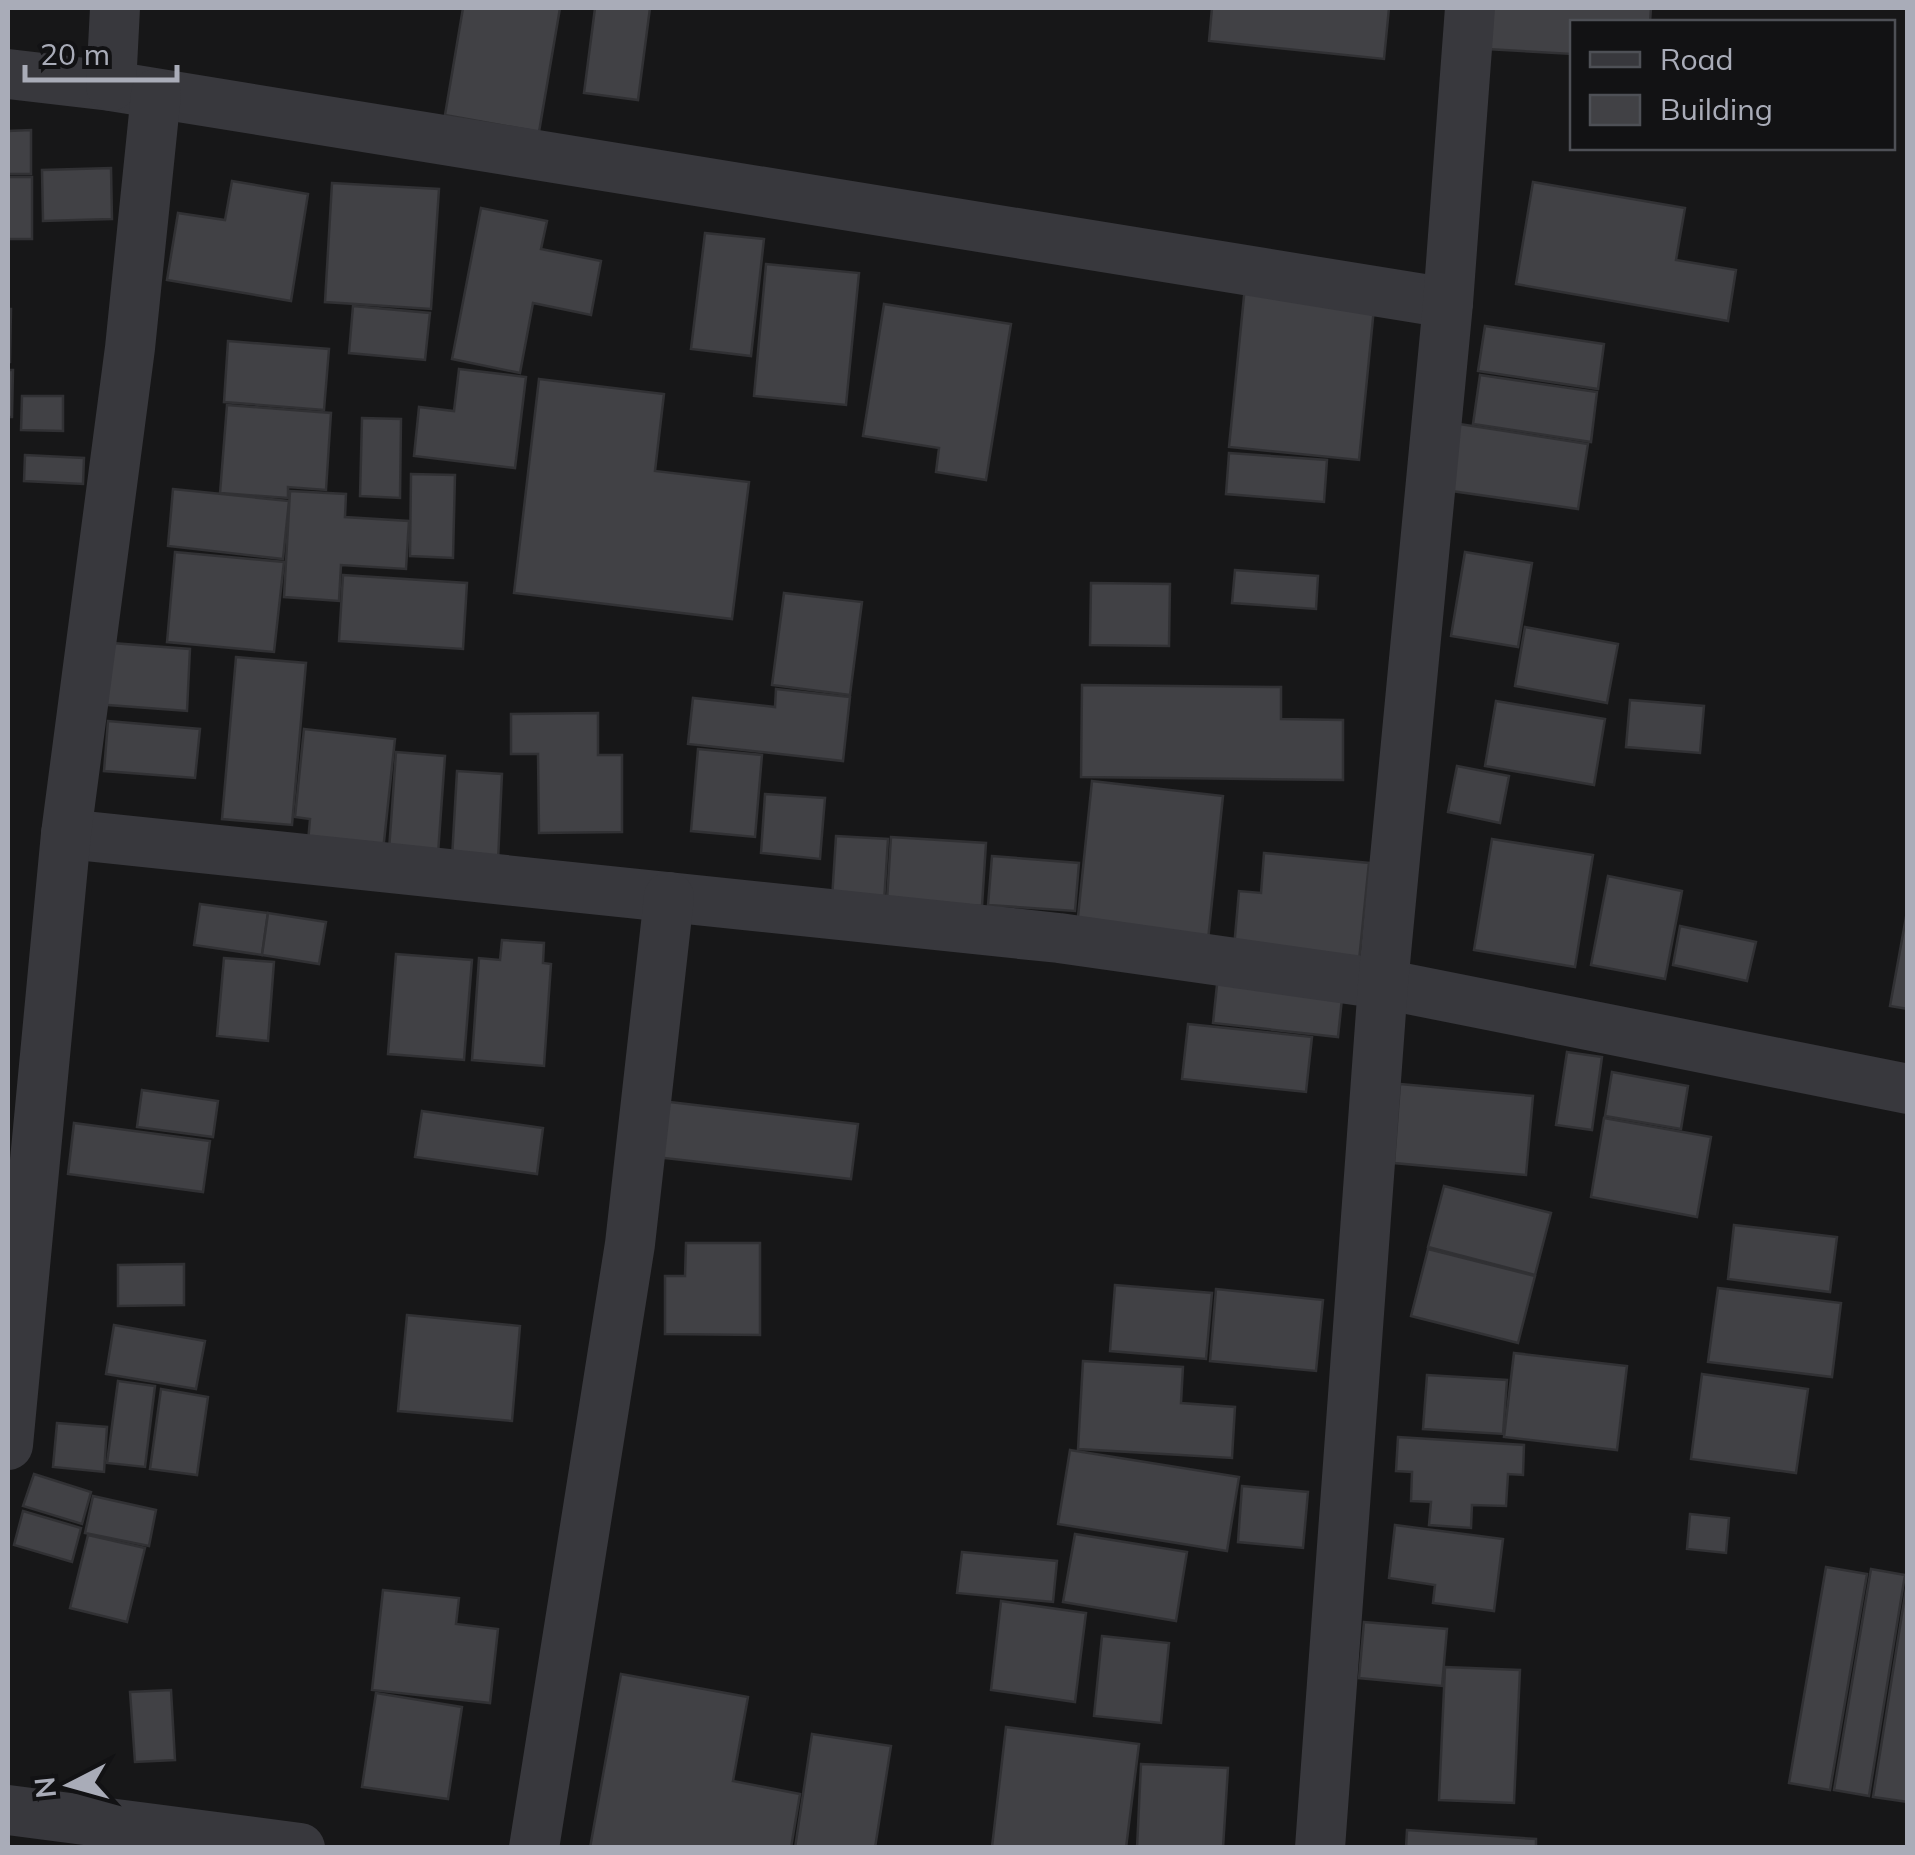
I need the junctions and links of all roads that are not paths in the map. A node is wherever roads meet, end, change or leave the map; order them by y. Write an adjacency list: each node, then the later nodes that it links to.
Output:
1 (115, 8): 4 (street)
2 (1470, 8): 5 (street)
3 (8, 74): 4 (street)
4 (133, 90): 5 (street); 6 (street)
5 (1448, 303): 8 (street)
6 (66, 834): 7 (street); 10 (street)
7 (669, 898): 8 (street); 13 (street)
8 (1383, 984): 9 (street); 14 (street)
9 (1908, 1089)
10 (8, 1445)
11 (8, 1810): 12 (street)
12 (300, 1848)
13 (534, 1848)
14 (1320, 1848)

